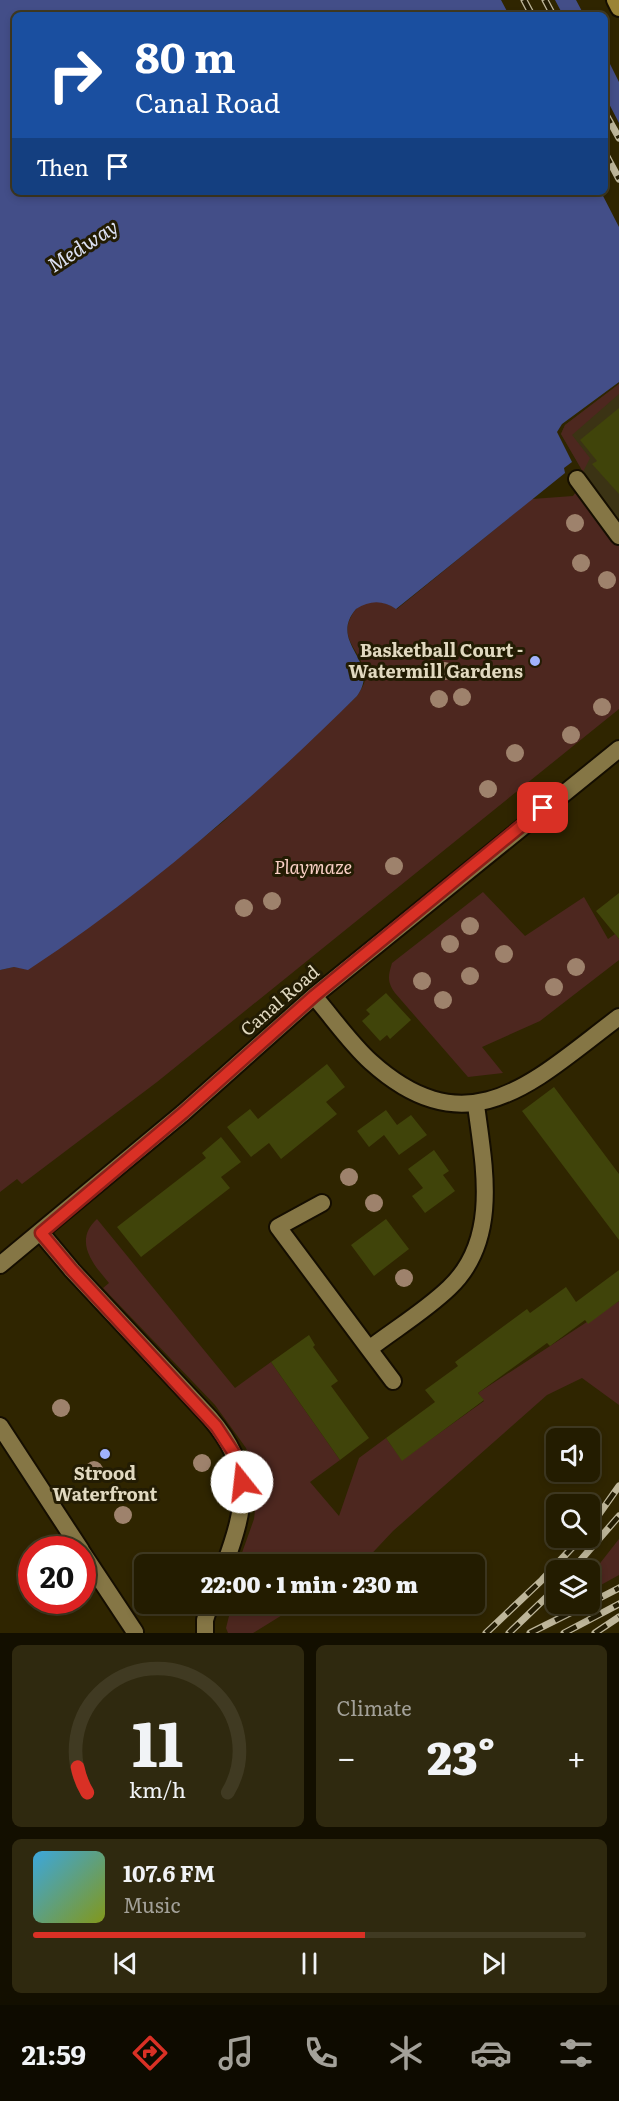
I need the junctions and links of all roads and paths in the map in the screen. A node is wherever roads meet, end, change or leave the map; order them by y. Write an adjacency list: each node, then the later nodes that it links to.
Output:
1 (615, 0): 2 (main road)
2 (619, 8)
3 (577, 480): 4 (street)
4 (619, 536)
5 (619, 749): 6 (street, Canal Road)
6 (314, 996): 8 (street); 10 (street, Canal Road)
7 (619, 1017): 8 (street)
8 (476, 1105): 12 (street)
9 (322, 1203): 12 (street)
10 (41, 1233): 11 (street, Canal Road); 16 (street)
11 (0, 1265)
12 (369, 1349): 13 (street)
13 (395, 1384)
14 (0, 1426): 15 (street)
15 (72, 1536)
16 (228, 1554)
17 (96, 1572): 19 (street)
18 (207, 1614): 20 (street)
19 (135, 1632)
20 (205, 1633)

